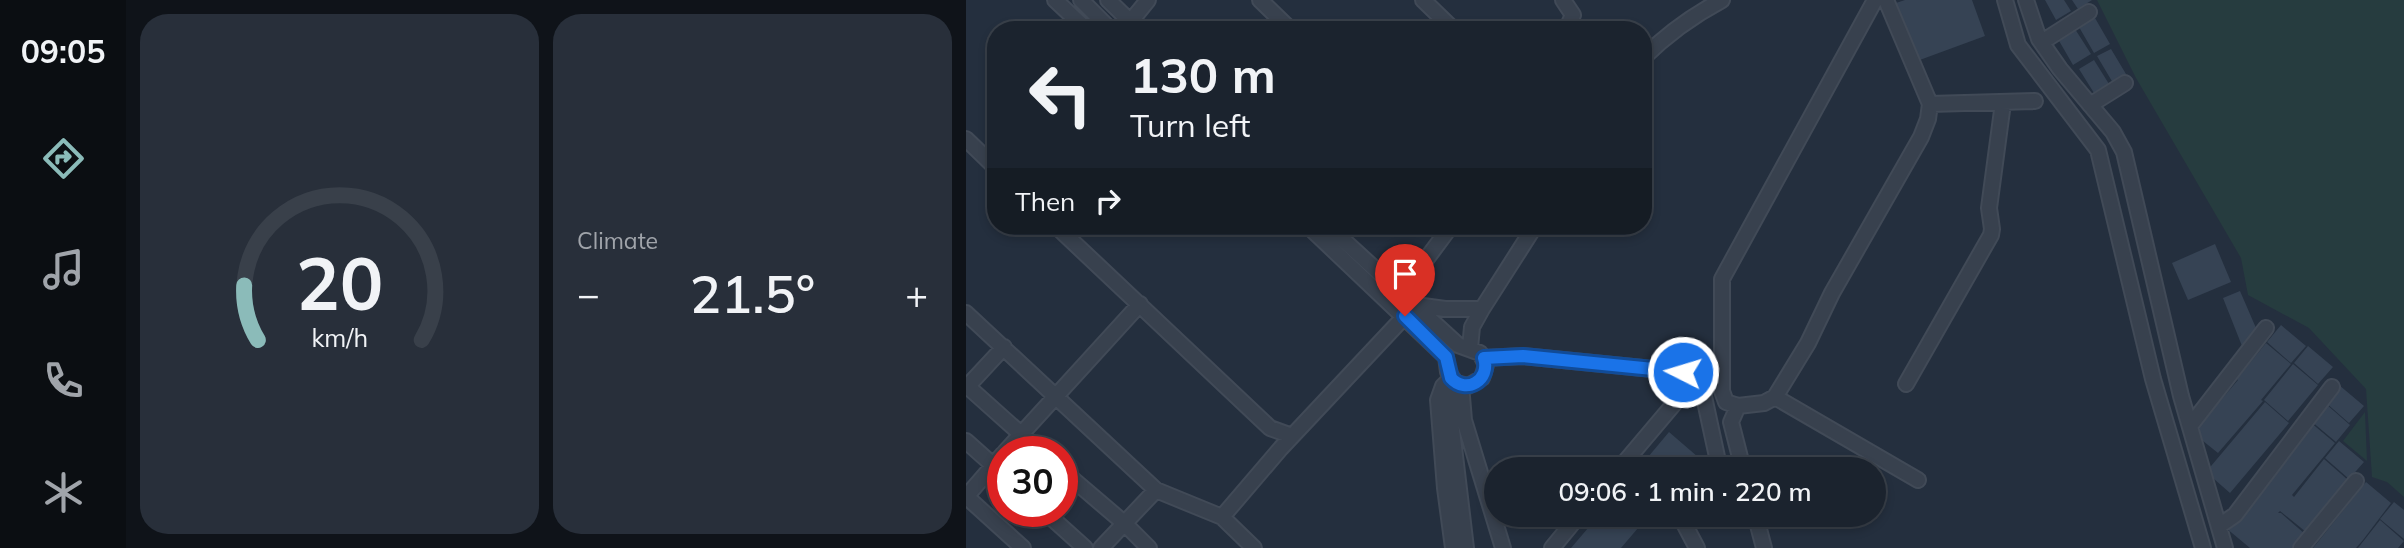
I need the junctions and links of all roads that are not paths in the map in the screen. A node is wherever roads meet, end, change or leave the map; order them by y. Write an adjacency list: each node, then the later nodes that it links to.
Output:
1 (1055, 0): 14 (street)
2 (1081, 0): 15 (street)
3 (1108, 0): 16 (street)
4 (1149, 0): 17 (street)
5 (1259, 0): 18 (street)
6 (1423, 0): 19 (street)
7 (1722, 0): 22 (street)
8 (1875, 0): 54 (street)
9 (1886, 0): 26 (street)
10 (2005, 0): 88 (street)
11 (2026, 0): 21 (street)
12 (1568, 3): 20 (street)
13 (2089, 12): 21 (street)
14 (1077, 21)
15 (1102, 21)
16 (1131, 21)
17 (1137, 21)
18 (1281, 21)
19 (1445, 21)
20 (1570, 21)
21 (2042, 42): 27 (street)
22 (1652, 49)
23 (2125, 83): 27 (street)
24 (2035, 101): 25 (street)
25 (2003, 103): 26 (street); 49 (street)
26 (1930, 104): 53 (street)
27 (2090, 105): 55 (street)
28 (966, 139): 29 (street)
29 (987, 159)
30 (1066, 235): 39 (street)
31 (1320, 235): 35 (street)
32 (1336, 235): 35 (street)
33 (1444, 235): 36 (street)
34 (1529, 235): 40 (street)
35 (1360, 264): 37 (street); 42 (street)
36 (1419, 269): 37 (street); 38 (street)
37 (1396, 286): 38 (street)
38 (1412, 302): 40 (street); 45 (street)
39 (1140, 304): 52 (street); 58 (street)
40 (1482, 309): 45 (street)
41 (966, 313): 44 (street)
42 (1405, 316): 48 (street); 58 (street)
43 (2266, 328): 55 (street)
44 (1004, 348): 50 (street); 52 (street)
45 (1470, 348): 46 (street)
46 (1484, 358): 47 (street); 48 (street)
47 (1695, 379): 61 (street); 62 (street)
48 (1456, 382): 82 (street); 83 (street); 84 (street)
49 (1906, 384)
50 (967, 386): 56 (street)
51 (2332, 387): 72 (street)
52 (1056, 395): 56 (street); 68 (street)
53 (1775, 397): 54 (street); 65 (street)
54 (1738, 406): 63 (street)
55 (2190, 426): 72 (street)
56 (1020, 434): 57 (street)
57 (1022, 436)
58 (1292, 436): 70 (street)
59 (966, 440): 60 (street)
60 (987, 453)
61 (1629, 457)
62 (1717, 457)
63 (1740, 457)
64 (987, 475): 69 (street)
65 (1918, 480)
66 (2356, 481): 90 (street)
67 (1078, 484): 71 (street)
68 (1156, 490): 70 (street); 71 (street)
69 (967, 496): 77 (street)
70 (1222, 517): 81 (street)
71 (1124, 523): 79 (street); 80 (street)
72 (2219, 526): 89 (street)
73 (1061, 527): 78 (street)
74 (1569, 527): 85 (street)
75 (1686, 527): 86 (street)
76 (1758, 527): 87 (street)
77 (1023, 548)
78 (1084, 548)
79 (1101, 548)
80 (1149, 548)
81 (1254, 548)
82 (1453, 548)
83 (1466, 548)
84 (1503, 548)
85 (1552, 548)
86 (1698, 548)
87 (1764, 548)
88 (2203, 548)
89 (2225, 548)
90 (2301, 548)

